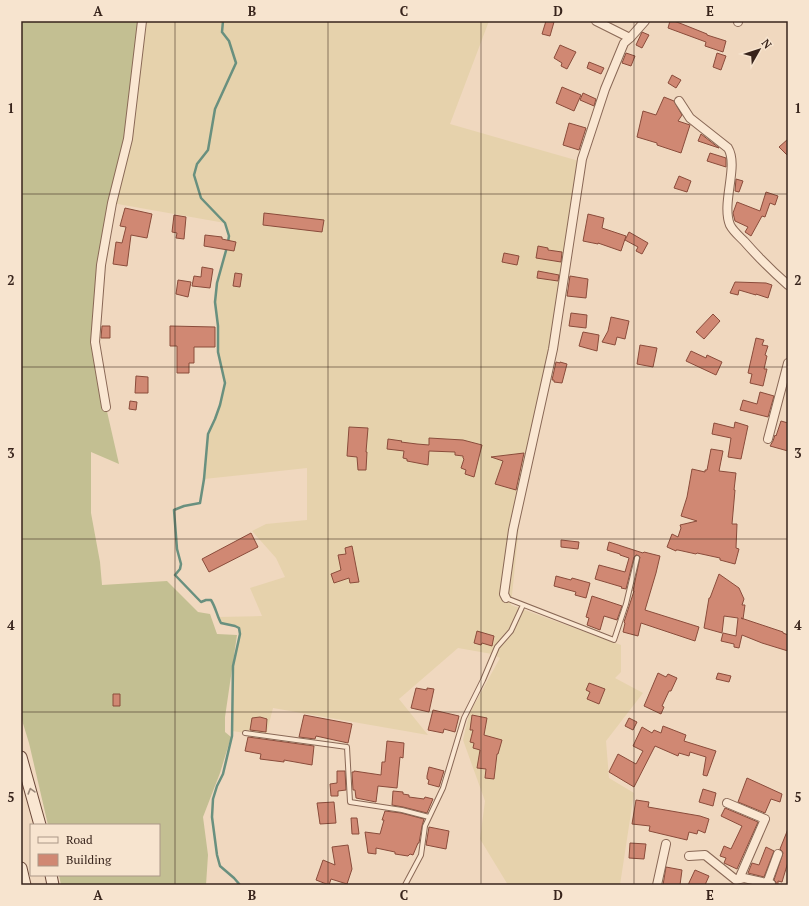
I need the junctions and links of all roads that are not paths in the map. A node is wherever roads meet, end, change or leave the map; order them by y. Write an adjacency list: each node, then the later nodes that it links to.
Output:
1 (142, 21): 8 (street)
2 (596, 21): 4 (street)
3 (645, 21): 4 (street)
4 (630, 38): 11 (street)
5 (679, 101): 6 (street)
6 (788, 285)
7 (788, 363): 9 (street)
8 (106, 408)
9 (768, 439)
10 (637, 558): 12 (lane)
11 (506, 598): 12 (lane)
12 (523, 605): 16 (lane)
13 (245, 733): 16 (lane)
14 (21, 757): 17 (street, one-way to 14)
15 (727, 803): 22 (street)
16 (429, 817): 25 (lane)
17 (40, 824)
18 (666, 844): 26 (street)
19 (778, 854): 23 (street)
20 (689, 856): 22 (street)
21 (21, 868): 24 (street)
22 (740, 879): 23 (street)
23 (771, 884)
24 (25, 885)
25 (405, 885)
26 (657, 885)

